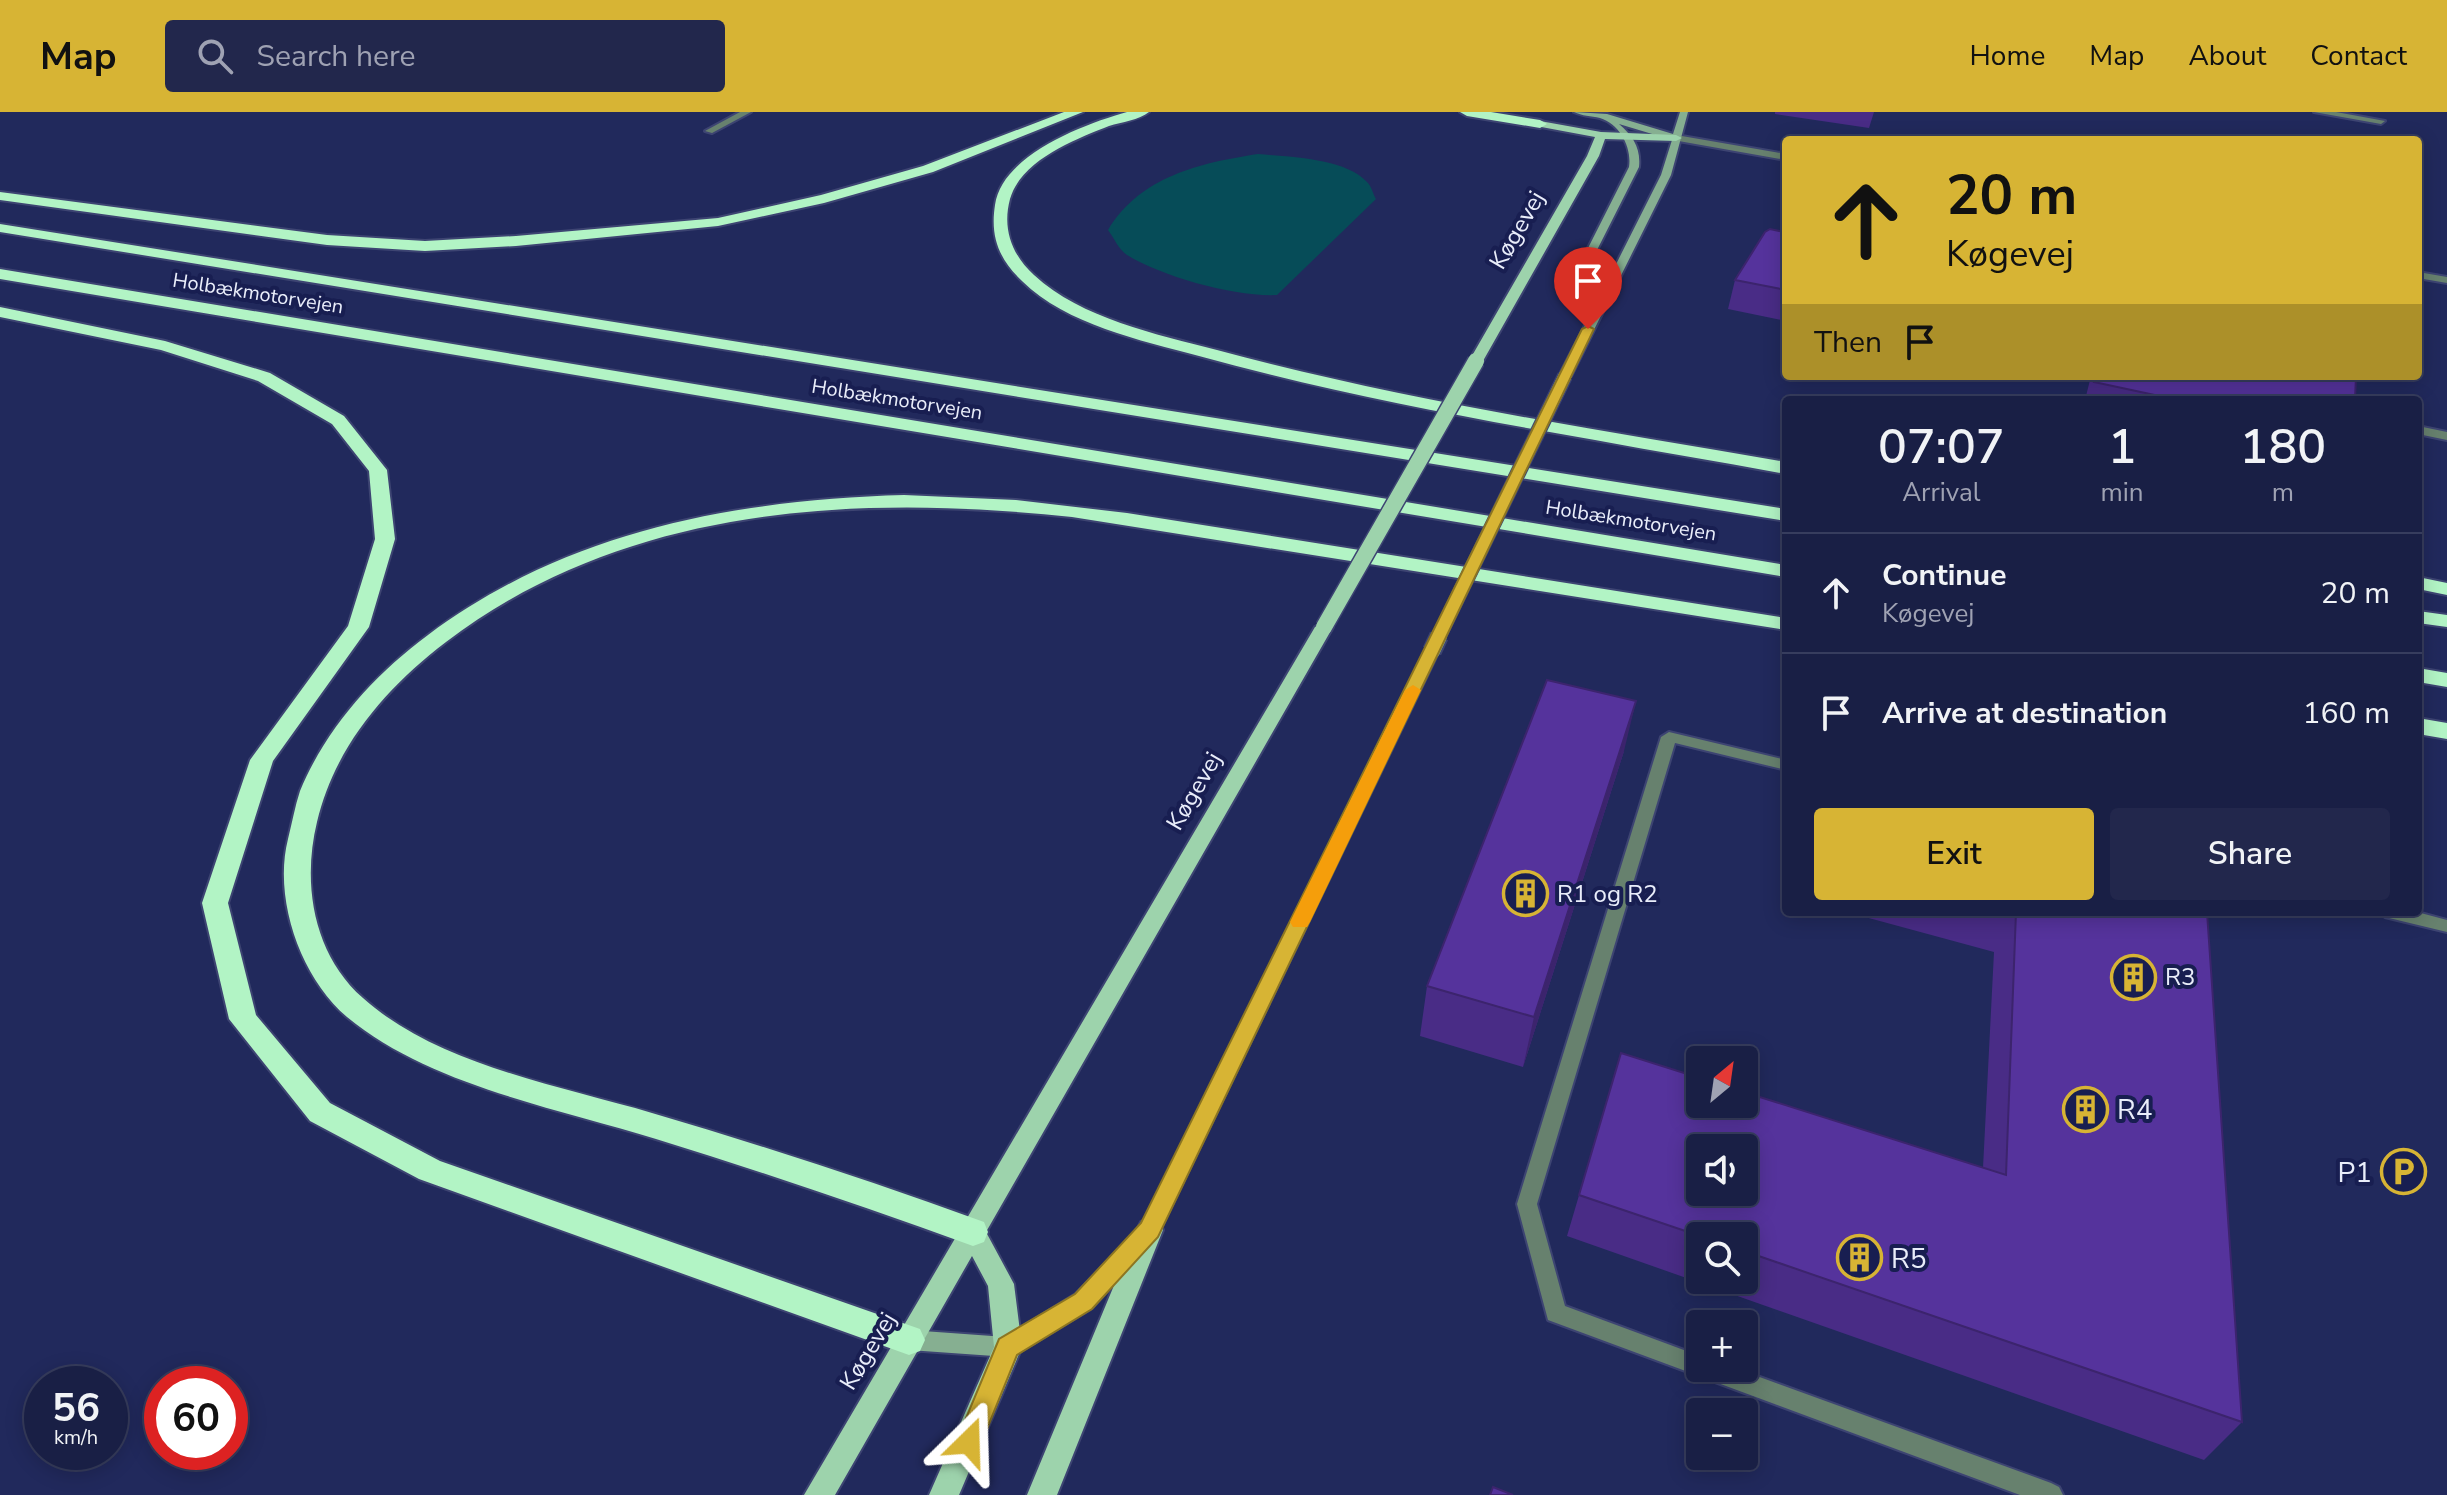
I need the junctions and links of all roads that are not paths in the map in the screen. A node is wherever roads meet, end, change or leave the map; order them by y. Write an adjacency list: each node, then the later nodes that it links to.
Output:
1 (747, 112): 12 (street)
2 (1076, 112): 17 (highway)
3 (1142, 112): 26 (highway)
4 (1467, 112): 11 (highway)
5 (1578, 112): 8 (street)
6 (1684, 112): 15 (street)
7 (2318, 112): 10 (street)
8 (1608, 114): 13 (street, Køgevej); 14 (street); 15 (street)
9 (1639, 117): 15 (street)
10 (2381, 121)
11 (1540, 124): 13 (main road)
12 (709, 131)
13 (1601, 135): 14 (main road); 42 (main road, Køgevej, bridge)
14 (1627, 136): 15 (main road); 22 (street)
15 (1676, 138): 16 (street); 22 (street)
16 (1782, 156)
17 (0, 196)
18 (0, 228): 27 (highway, Holbækmotorvejen)
19 (0, 274): 28 (highway, Holbækmotorvejen)
20 (2422, 276): 21 (street)
21 (2447, 280)
22 (1600, 306): 41 (street, bridge)
23 (0, 312): 43 (highway)
24 (2422, 431): 25 (street)
25 (2447, 436)
26 (1782, 467)
27 (1782, 514)
28 (1782, 570)
29 (2422, 584): 30 (highway)
30 (2447, 589)
31 (2422, 618): 32 (highway)
32 (2447, 621)
33 (1782, 623): 42 (highway)
34 (2422, 676): 35 (highway)
35 (2447, 680)
36 (2422, 727): 37 (highway)
37 (2447, 731)
38 (1782, 764): 45 (street)
39 (2407, 916): 40 (street)
40 (2447, 926)
41 (1150, 1230): 44 (street); 49 (main road)
42 (973, 1232): 43 (main road, Køgevej); 44 (main road)
43 (909, 1340): 44 (street); 47 (main road, Køgevej)
44 (1008, 1347): 48 (main road)
45 (1686, 1361)
46 (1744, 1382): 50 (street)
47 (819, 1495)
48 (944, 1495)
49 (1042, 1495)
50 (2051, 1495)

